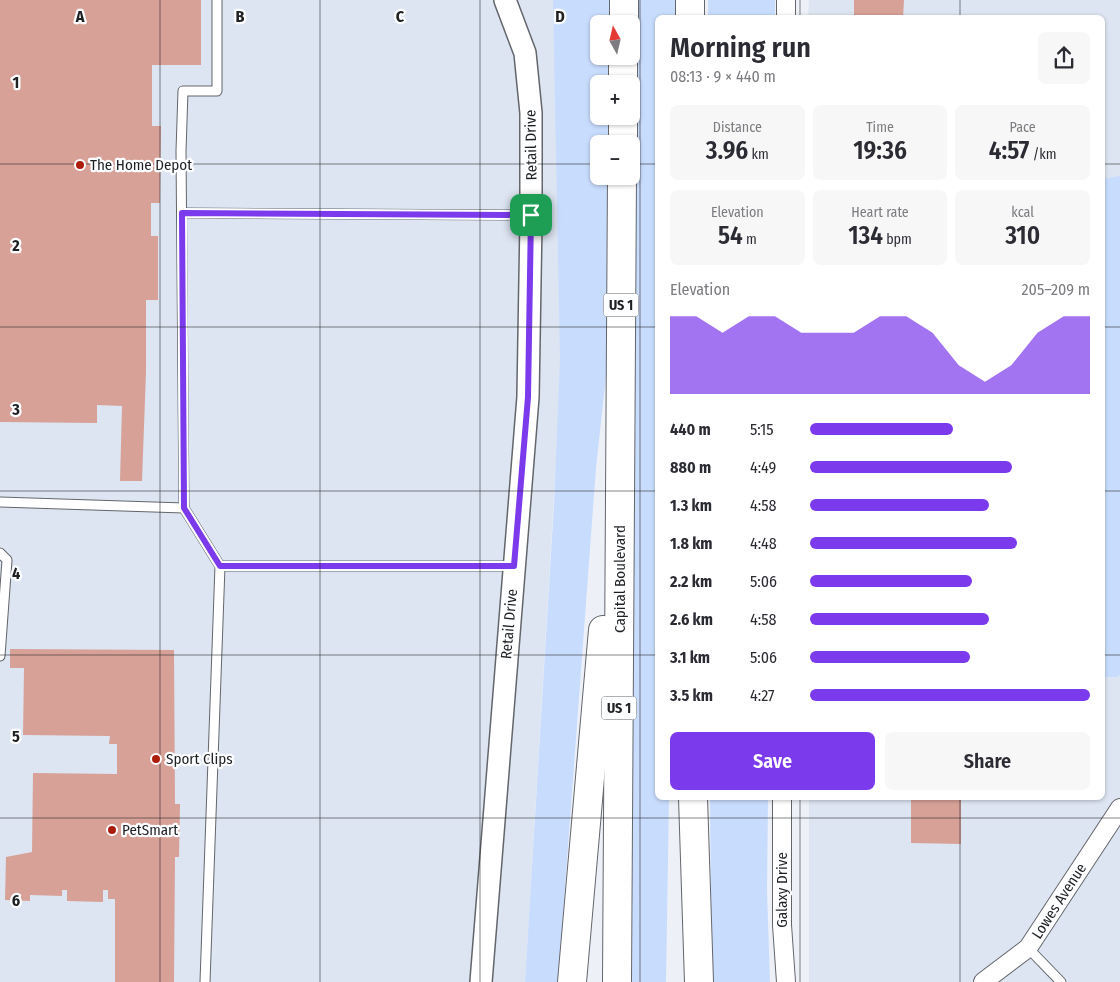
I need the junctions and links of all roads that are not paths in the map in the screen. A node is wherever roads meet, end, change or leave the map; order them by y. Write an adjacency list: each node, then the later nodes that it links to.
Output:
1 (217, 0): 10 (lane)
2 (505, 0): 11 (street, Retail Drive)
3 (624, 0): 6 (highway)
4 (690, 0): 7 (highway)
5 (786, 0): 8 (street)
6 (624, 15)
7 (690, 15)
8 (786, 15)
9 (622, 185): 12 (highway, Capital Boulevard / US 1)
10 (182, 213): 11 (lane); 14 (lane)
11 (531, 215): 17 (street, Retail Drive)
12 (620, 434): 26 (highway); 27 (highway, Capital Boulevard / US 1)
13 (0, 502): 14 (lane)
14 (184, 508): 16 (lane)
15 (0, 552): 18 (lane)
16 (220, 566): 17 (lane); 24 (lane)
17 (514, 566): 25 (street, Retail Drive)
18 (0, 656)
19 (684, 800): 28 (highway)
20 (693, 800): 29 (highway)
21 (782, 800): 30 (street, Galaxy Drive)
22 (1120, 808): 23 (street, Lowes Avenue)
23 (1028, 948): 31 (street, Lowes Avenue); 32 (lane)
24 (205, 982)
25 (481, 982)
26 (572, 982)
27 (617, 982)
28 (681, 982)
29 (699, 982)
30 (786, 982)
31 (983, 982)
32 (1061, 982)

